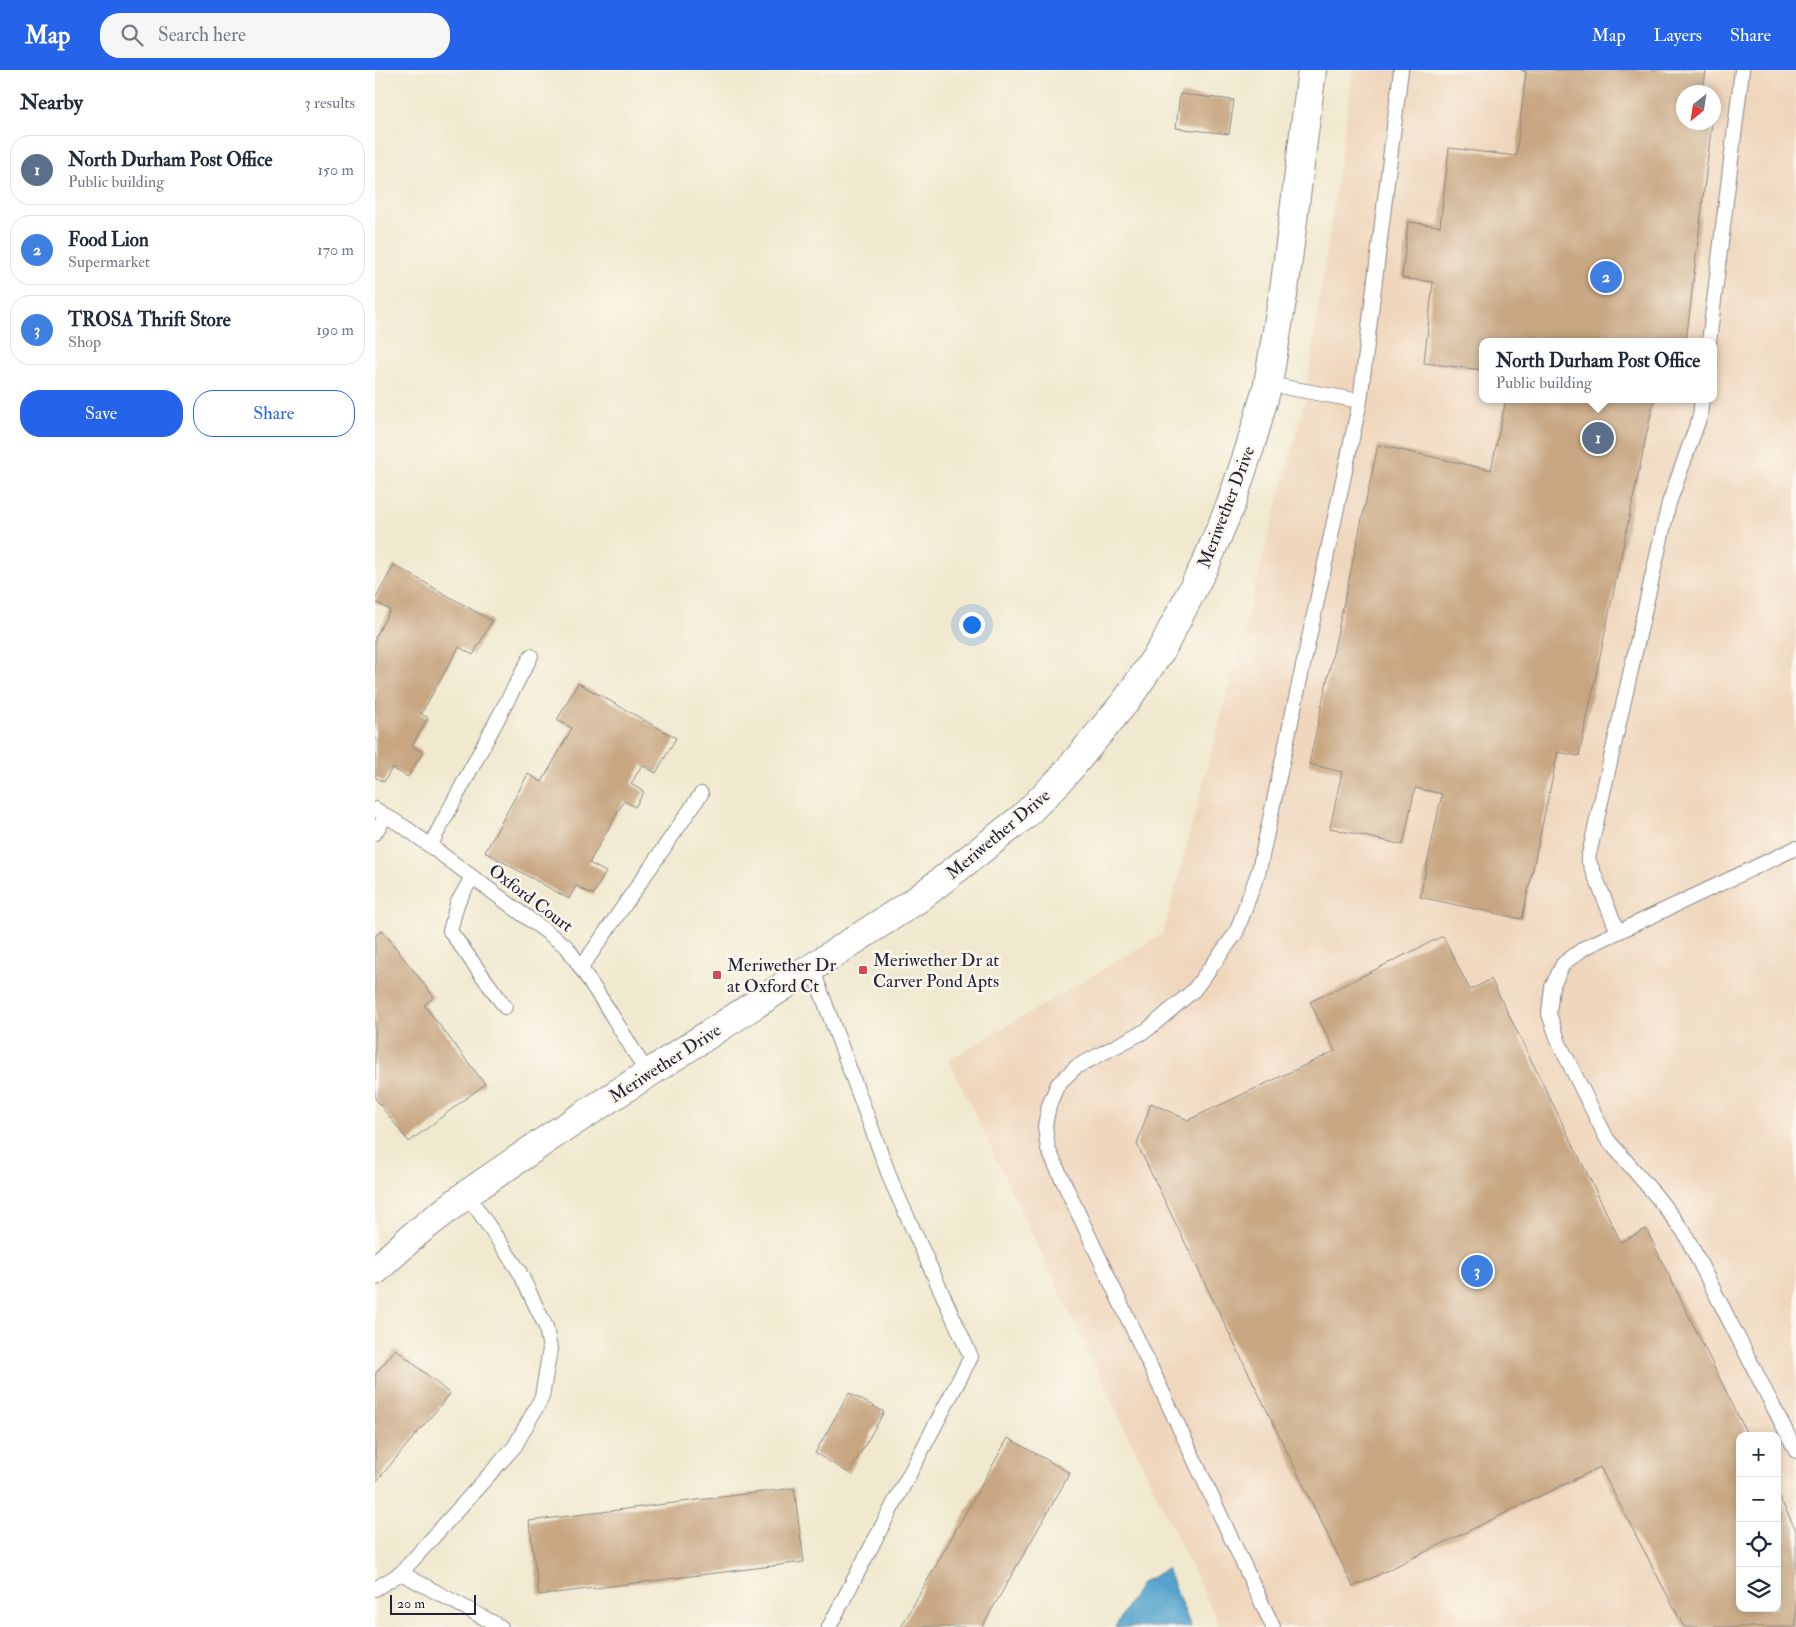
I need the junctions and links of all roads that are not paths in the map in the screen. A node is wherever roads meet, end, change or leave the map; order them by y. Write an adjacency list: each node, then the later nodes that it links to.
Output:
1 (1312, 70): 5 (street, Meriwether Drive)
2 (1401, 70): 6 (lane)
3 (1742, 70): 4 (lane)
4 (1709, 338)
5 (1268, 384): 6 (lane); 17 (street, Meriwether Drive)
6 (1360, 401): 27 (lane)
7 (1702, 403): 15 (lane)
8 (531, 656): 12 (lane)
9 (701, 794): 16 (lane)
10 (381, 813): 11 (lane); 12 (lane, Oxford Court)
11 (375, 833)
12 (430, 846): 14 (lane, Oxford Court)
13 (1796, 848): 15 (lane)
14 (472, 877): 16 (lane, Oxford Court); 18 (lane)
15 (1618, 932): 22 (lane)
16 (581, 968): 19 (lane, Oxford Court)
17 (812, 968): 19 (street, Meriwether Drive); 26 (lane)
18 (505, 1007)
19 (649, 1074): 20 (street, Meriwether Drive)
20 (467, 1194): 21 (street, Meriwether Drive); 23 (lane)
21 (375, 1271)
22 (1796, 1451)
23 (401, 1573): 24 (lane); 25 (lane)
24 (375, 1589)
25 (501, 1627)
26 (829, 1627)
27 (1273, 1627)

